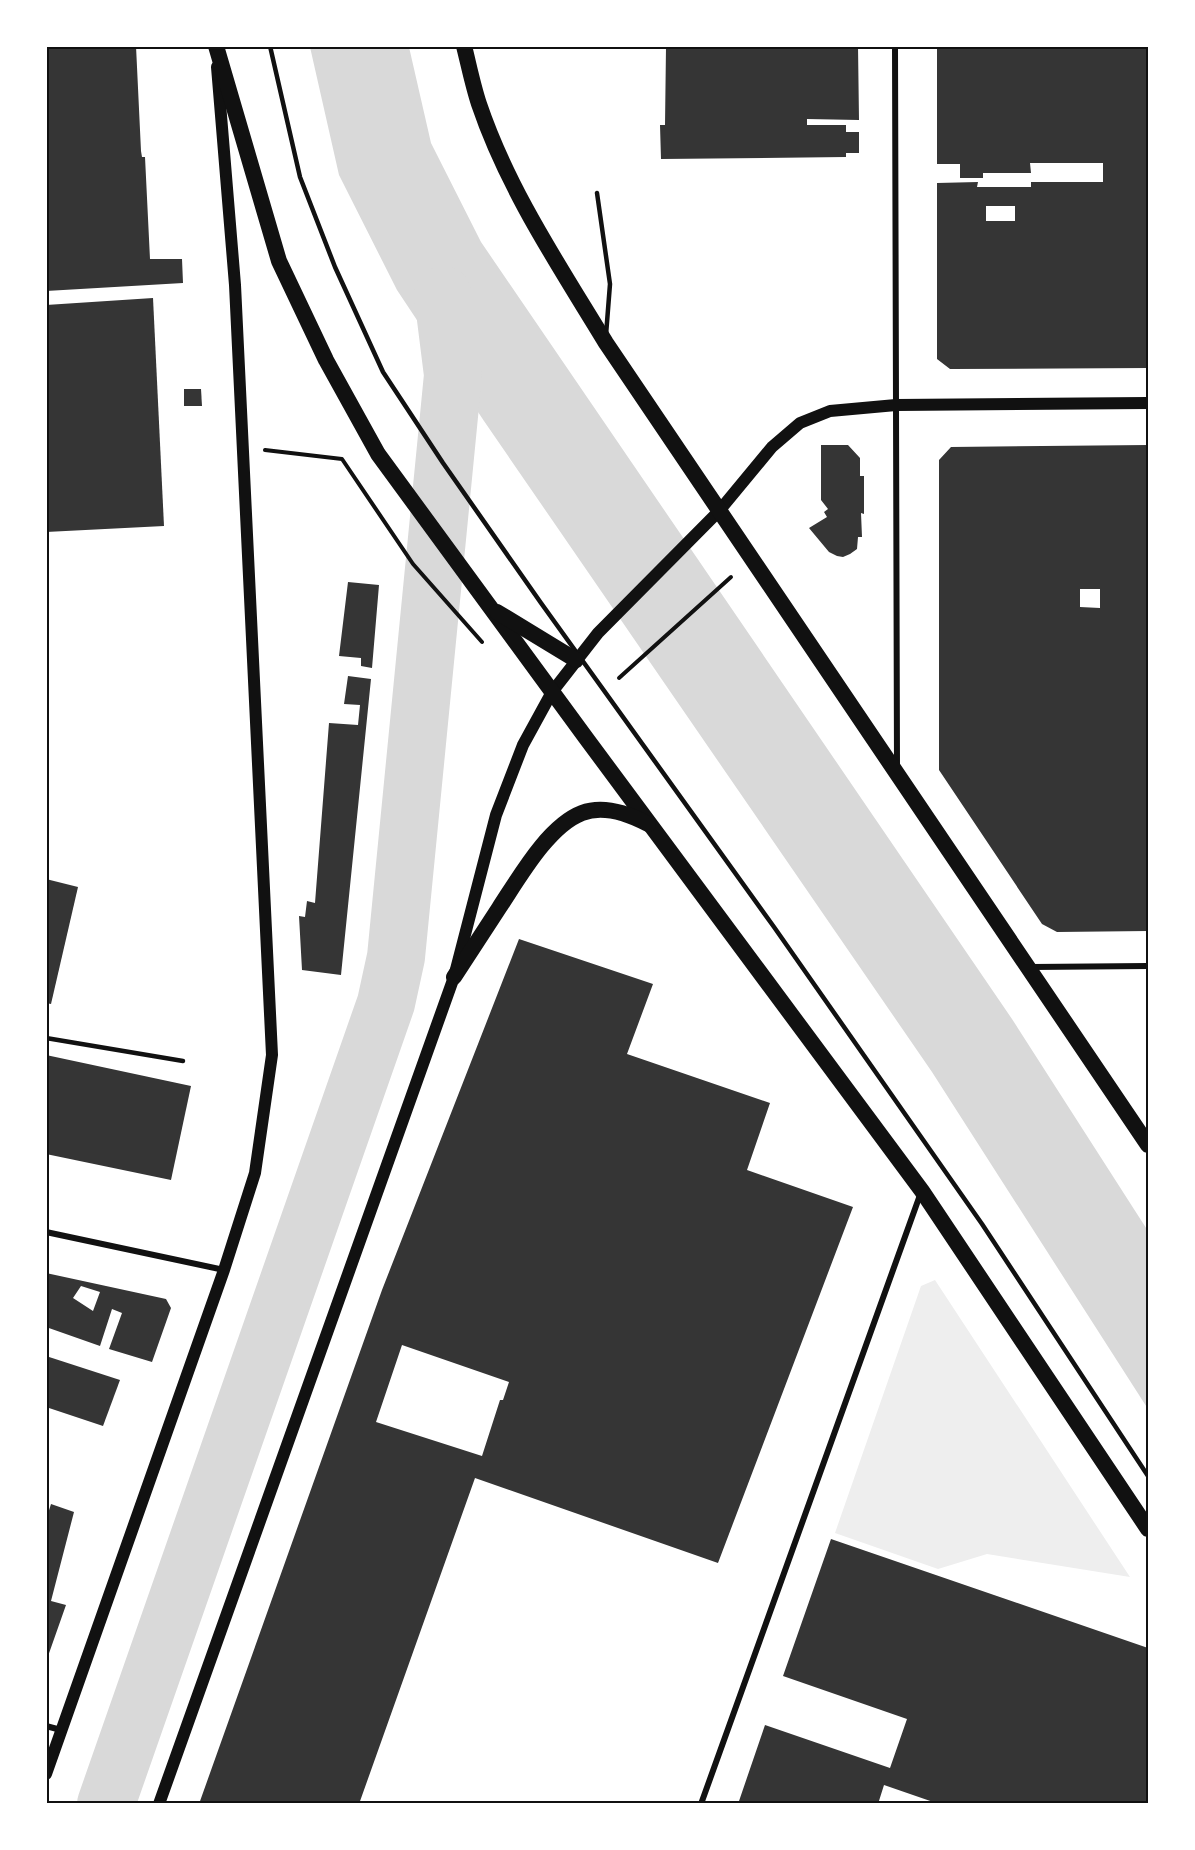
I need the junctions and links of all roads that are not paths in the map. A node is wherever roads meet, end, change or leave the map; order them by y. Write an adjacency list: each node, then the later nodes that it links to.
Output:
1 (215, 46): 10 (highway); 23 (main road)
2 (270, 46): 24 (lane)
3 (464, 46): 6 (highway)
4 (895, 46): 8 (street)
5 (597, 193): 6 (lane)
6 (606, 343): 9 (highway)
7 (1149, 403): 8 (main road)
8 (896, 405): 9 (main road); 13 (street)
9 (719, 511): 11 (main road); 13 (highway)
10 (491, 609): 11 (highway); 12 (highway)
11 (576, 660): 12 (main road)
12 (552, 692): 14 (highway); 17 (main road)
13 (897, 772): 16 (highway)
14 (651, 826): 17 (highway); 21 (highway)
15 (1149, 966): 16 (street)
16 (1026, 967): 20 (highway)
17 (454, 977): 29 (main road)
18 (46, 1038): 19 (lane)
19 (183, 1060)
20 (1149, 1145)
21 (922, 1191): 25 (highway); 30 (street)
22 (46, 1232): 23 (street)
23 (224, 1269): 27 (main road)
24 (1149, 1476)
25 (1149, 1529)
26 (46, 1726): 27 (street)
27 (62, 1730): 28 (main road)
28 (46, 1774)
29 (159, 1803)
30 (702, 1803)

